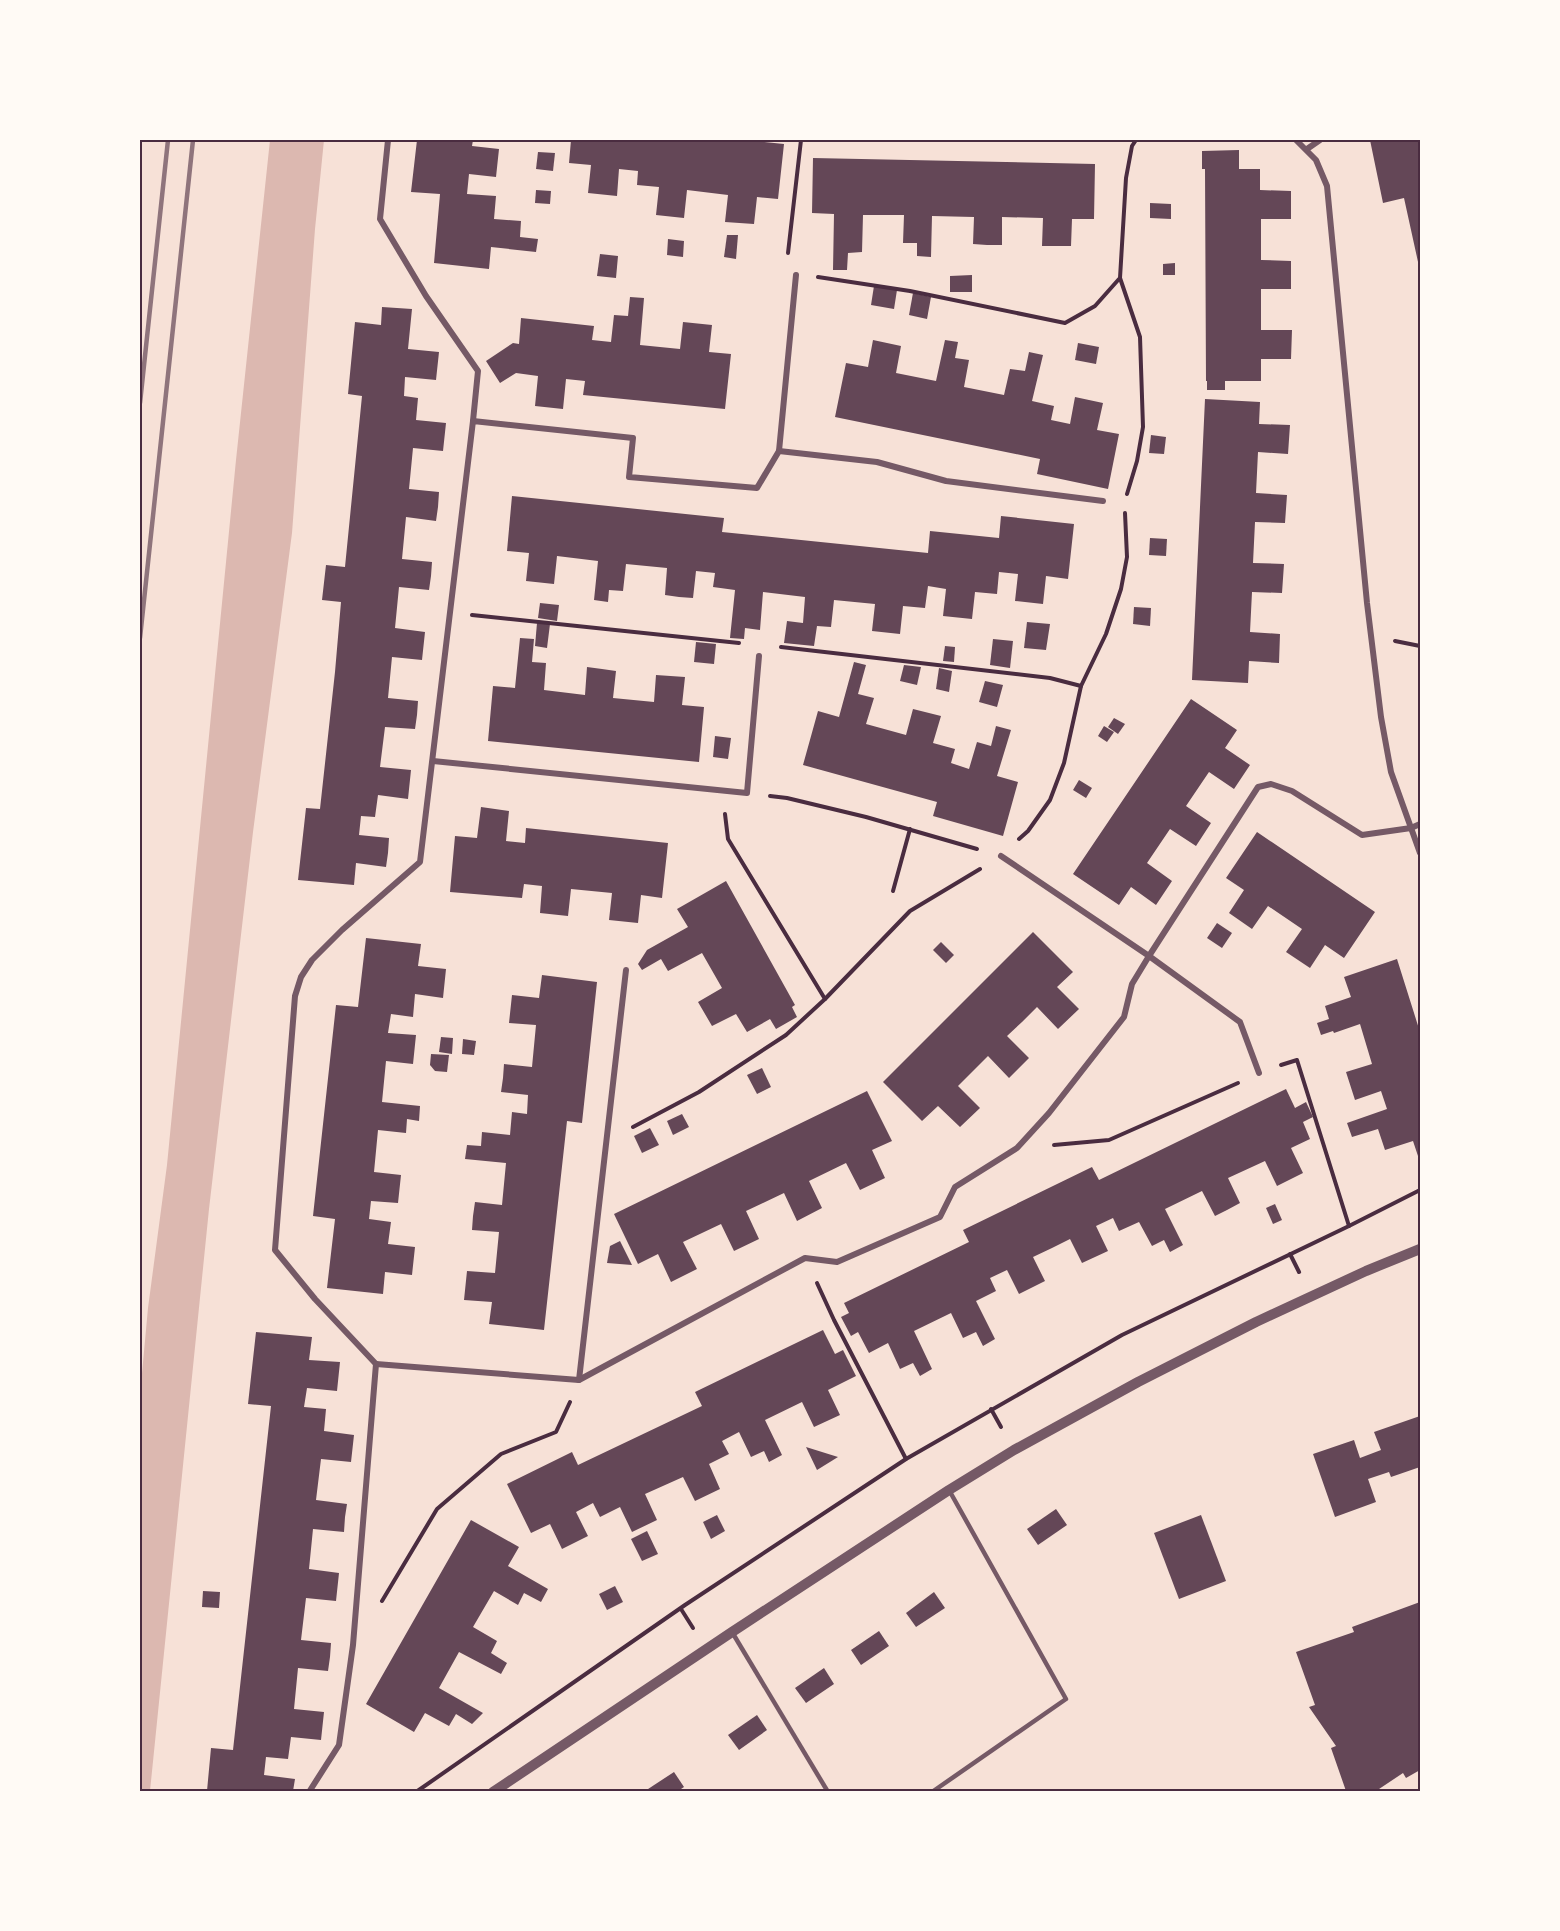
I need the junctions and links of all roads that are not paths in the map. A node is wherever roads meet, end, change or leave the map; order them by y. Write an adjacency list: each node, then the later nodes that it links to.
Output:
1 (388, 140): 6 (street)
2 (1296, 140): 4 (street)
3 (1320, 140): 4 (street)
4 (1307, 149): 12 (street)
5 (796, 275): 7 (street)
6 (473, 421): 7 (street); 10 (street)
7 (779, 451): 8 (street)
8 (1102, 501)
9 (759, 656): 10 (street)
10 (433, 761): 19 (street)
11 (1420, 824): 12 (street)
12 (1411, 828): 13 (street); 15 (street)
13 (1420, 853)
14 (1001, 856): 15 (street)
15 (1149, 956): 17 (street); 20 (street)
16 (626, 970): 20 (street)
17 (1259, 1073)
18 (1420, 1249): 21 (street)
19 (376, 1364): 20 (street); 23 (street)
20 (579, 1380)
21 (949, 1490): 22 (street); 26 (lane)
22 (732, 1632): 24 (street); 25 (lane)
23 (309, 1791)
24 (493, 1791)
25 (828, 1791)
26 (932, 1791)

